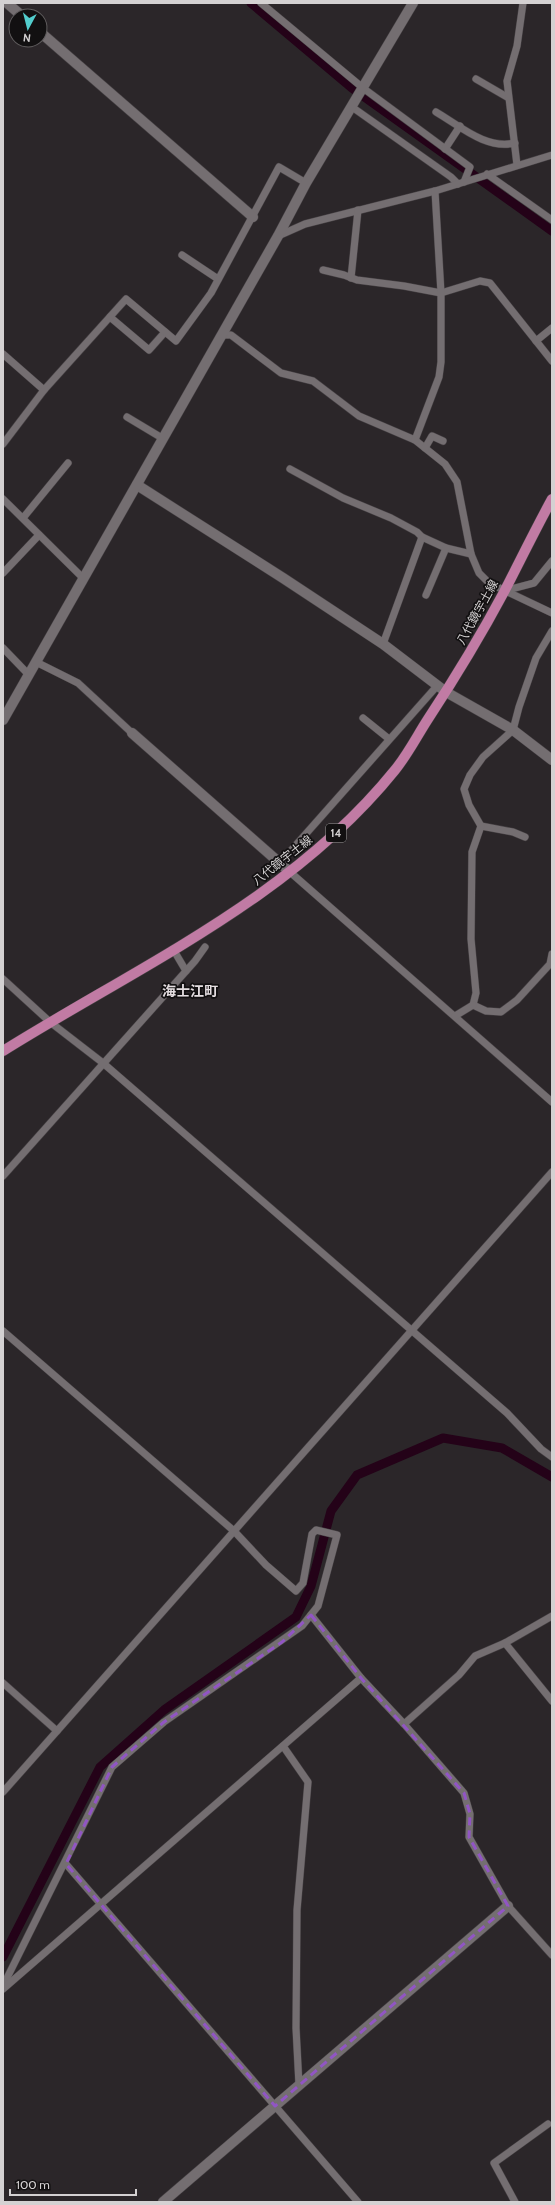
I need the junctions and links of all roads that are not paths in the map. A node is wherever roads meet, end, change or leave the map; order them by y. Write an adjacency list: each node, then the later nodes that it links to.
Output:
1 (261, 3): 6 (street)
2 (413, 3): 6 (street)
3 (523, 3): 7 (street)
4 (48, 39): 20 (street)
5 (476, 79): 7 (street)
6 (362, 90): 8 (street); 12 (street)
7 (507, 97): 11 (street)
8 (353, 105): 16 (street); 17 (street)
9 (436, 112): 10 (street)
10 (460, 126): 11 (street); 12 (street)
11 (515, 143): 14 (street)
12 (445, 149): 16 (street)
13 (552, 155): 14 (street)
14 (517, 165): 15 (street)
15 (487, 174): 16 (street); 21 (street)
16 (463, 182): 18 (street)
17 (306, 183): 20 (street); 22 (street)
18 (435, 191): 19 (street); 27 (street)
19 (358, 210): 22 (street); 25 (street)
20 (253, 217): 26 (street)
21 (552, 220)
22 (278, 236): 31 (street)
23 (182, 255): 26 (street)
24 (323, 270): 25 (street)
25 (351, 278): 27 (street)
26 (218, 279): 30 (street)
27 (441, 293): 32 (street); 38 (street)
28 (110, 317): 30 (street); 30 (street); 35 (street)
29 (552, 328): 32 (street)
30 (165, 332)
31 (220, 335): 37 (street); 38 (street)
32 (536, 341): 34 (street)
33 (3, 354): 35 (street)
34 (552, 360)
35 (44, 390): 40 (street)
36 (127, 417): 37 (street)
37 (162, 438): 44 (street)
38 (415, 440): 41 (street)
39 (443, 441): 41 (street)
40 (3, 444)
41 (425, 448): 51 (street)
42 (68, 463): 47 (street)
43 (290, 469): 49 (street)
44 (137, 485): 54 (street); 59 (street)
45 (3, 499): 47 (street)
46 (552, 499): 55 (main road, 八代鏡宇土線 / 14)
47 (23, 518): 48 (street)
48 (39, 535): 53 (street); 54 (street)
49 (422, 537): 50 (street); 59 (street)
50 (446, 548): 51 (street); 56 (street)
51 (471, 554): 55 (street)
52 (552, 561): 55 (street)
53 (3, 573)
54 (84, 579): 61 (street)
55 (504, 591): 57 (street); 63 (main road, 八代鏡宇土線 / 14)
56 (426, 595)
57 (552, 613)
58 (552, 631): 66 (street)
59 (383, 644): 63 (street)
60 (3, 648): 62 (street)
61 (36, 662): 62 (street); 67 (street)
62 (29, 675): 65 (street)
63 (442, 689): 66 (street); 68 (street); 73 (main road, 八代鏡宇土線 / 14)
64 (363, 718): 68 (street)
65 (3, 720)
66 (513, 730): 69 (street); 70 (street)
67 (132, 733): 72 (street)
68 (389, 739): 72 (street)
69 (552, 760)
70 (481, 826): 71 (street); 79 (street)
71 (525, 837)
72 (280, 863): 73 (street)
73 (290, 872): 75 (main road, 八代鏡宇土線 / 14); 80 (street)
74 (205, 947): 77 (street)
75 (173, 949): 77 (street); 81 (main road, 八代鏡宇土線 / 14)
76 (552, 954): 79 (street)
77 (186, 971): 83 (street)
78 (3, 979): 81 (street)
79 (474, 1005): 80 (street)
80 (455, 1016): 84 (street)
81 (50, 1022): 82 (main road, 八代鏡宇土線 / 14); 83 (street)
82 (3, 1051)
83 (103, 1063): 86 (street); 88 (street)
84 (552, 1102)
85 (552, 1172): 88 (street)
86 (3, 1176)
87 (3, 1331): 90 (street)
88 (411, 1332): 89 (street); 90 (street)
89 (552, 1457)
90 (234, 1531): 91 (street); 98 (street)
91 (311, 1615): 94 (street); 101 (street)
92 (552, 1616): 93 (street)
93 (505, 1643): 96 (street); 97 (street)
94 (361, 1678): 97 (street); 99 (street)
95 (3, 1684): 98 (street)
96 (552, 1701)
97 (404, 1724): 103 (street)
98 (57, 1731): 100 (street)
99 (283, 1746): 102 (street); 106 (street)
100 (3, 1792)
101 (66, 1864): 102 (street); 105 (street)
102 (102, 1904): 105 (street); 107 (street)
103 (508, 1906): 104 (street); 106 (street)
104 (552, 1955)
105 (3, 1988)
106 (299, 2085): 107 (street)
107 (275, 2106): 109 (street); 110 (street)
108 (548, 2124): 111 (street)
109 (163, 2202)
110 (358, 2202)
111 (515, 2202)

